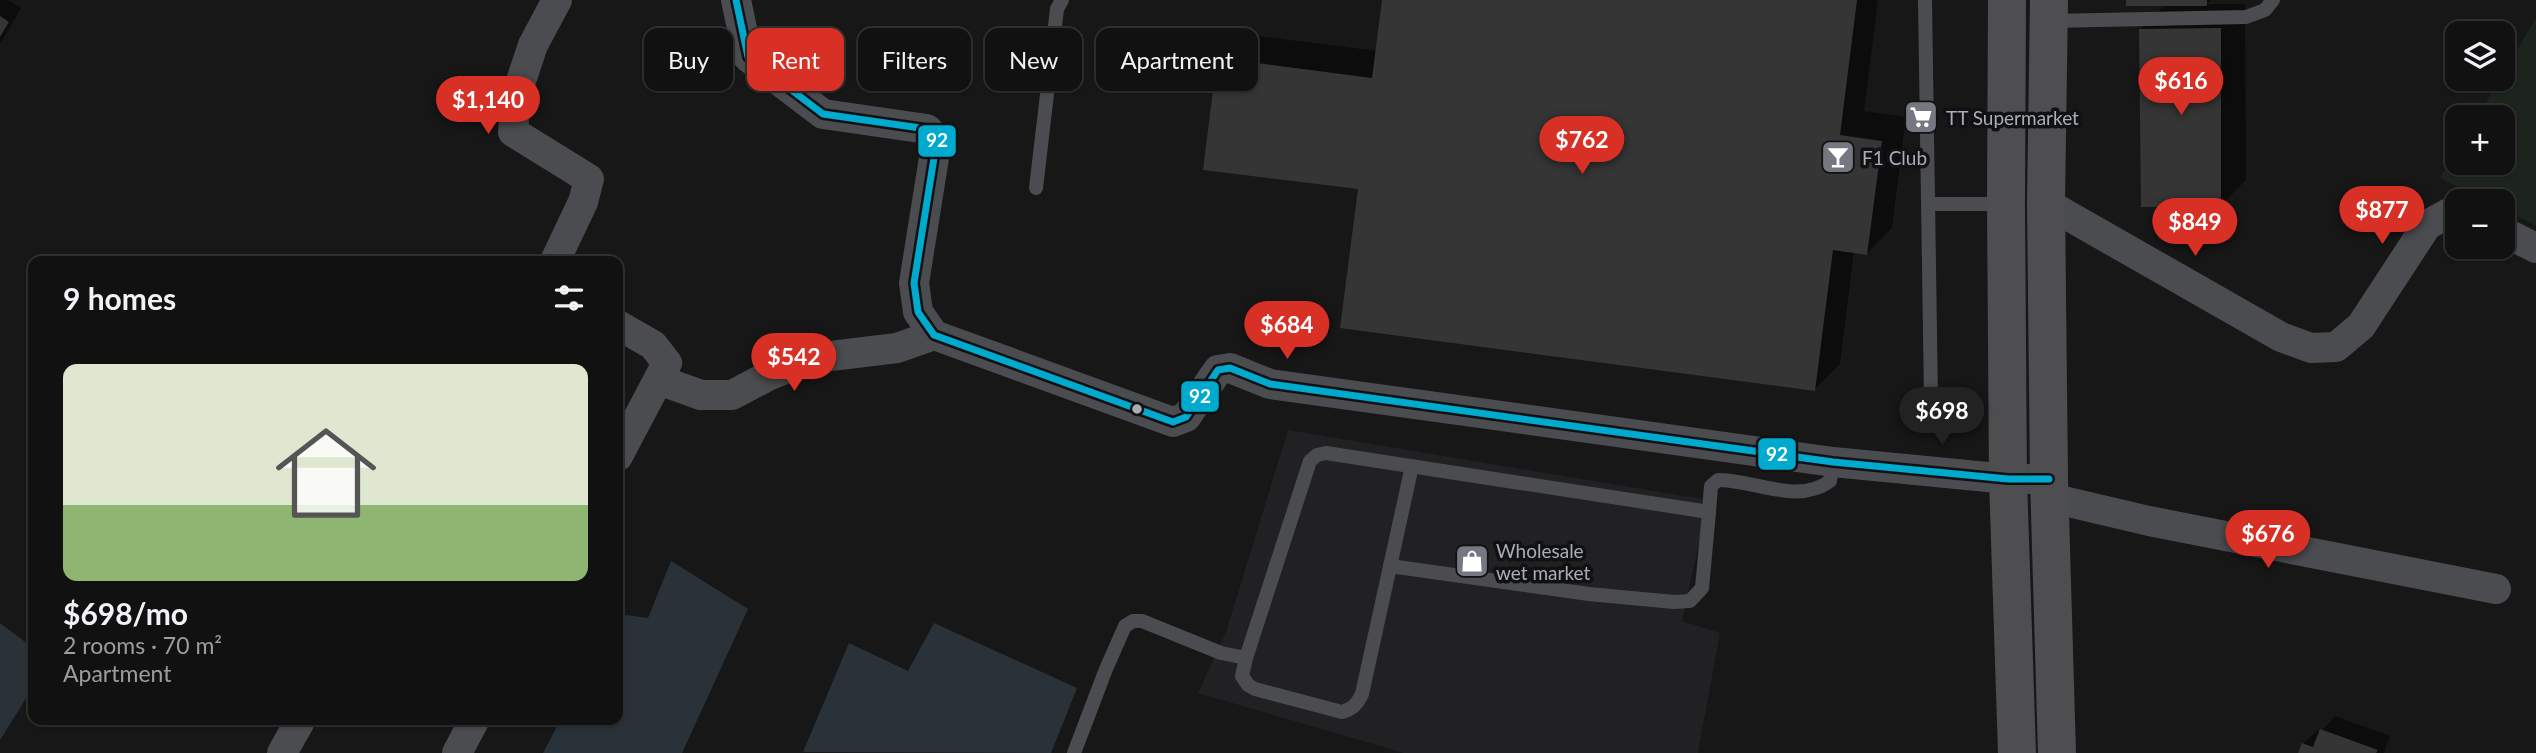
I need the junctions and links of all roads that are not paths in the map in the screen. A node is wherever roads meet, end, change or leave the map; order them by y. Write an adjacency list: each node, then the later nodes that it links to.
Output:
1 (557, 0): 15 (street)
2 (736, 0): 17 (street)
3 (1062, 0): 8 (lane)
4 (1924, 0): 10 (lane)
5 (2007, 0): 11 (highway)
6 (2273, 0): 7 (lane)
7 (2049, 10): 9 (highway)
8 (1036, 188)
9 (2046, 203): 12 (street); 24 (highway)
10 (1928, 204): 11 (lane); 19 (lane)
11 (2006, 204): 23 (highway)
12 (2445, 215)
13 (2515, 238): 14 (street)
14 (2536, 248)
15 (557, 256)
16 (623, 328): 18 (street)
17 (934, 335): 18 (street); 21 (street)
18 (659, 380): 20 (street)
19 (1931, 400)
20 (623, 447)
21 (1833, 462): 23 (street); 25 (lane)
22 (1412, 466): 25 (lane); 26 (lane); 28 (lane)
23 (2008, 479): 24 (street); 34 (highway)
24 (2050, 489): 27 (street); 35 (highway)
25 (1709, 512): 26 (lane)
26 (1390, 566): 28 (lane)
27 (2496, 589)
28 (1246, 658): 33 (lane)
29 (298, 725): 31 (street)
30 (472, 725): 32 (street)
31 (282, 753)
32 (457, 753)
33 (1074, 753)
34 (2017, 753)
35 (2057, 753)

